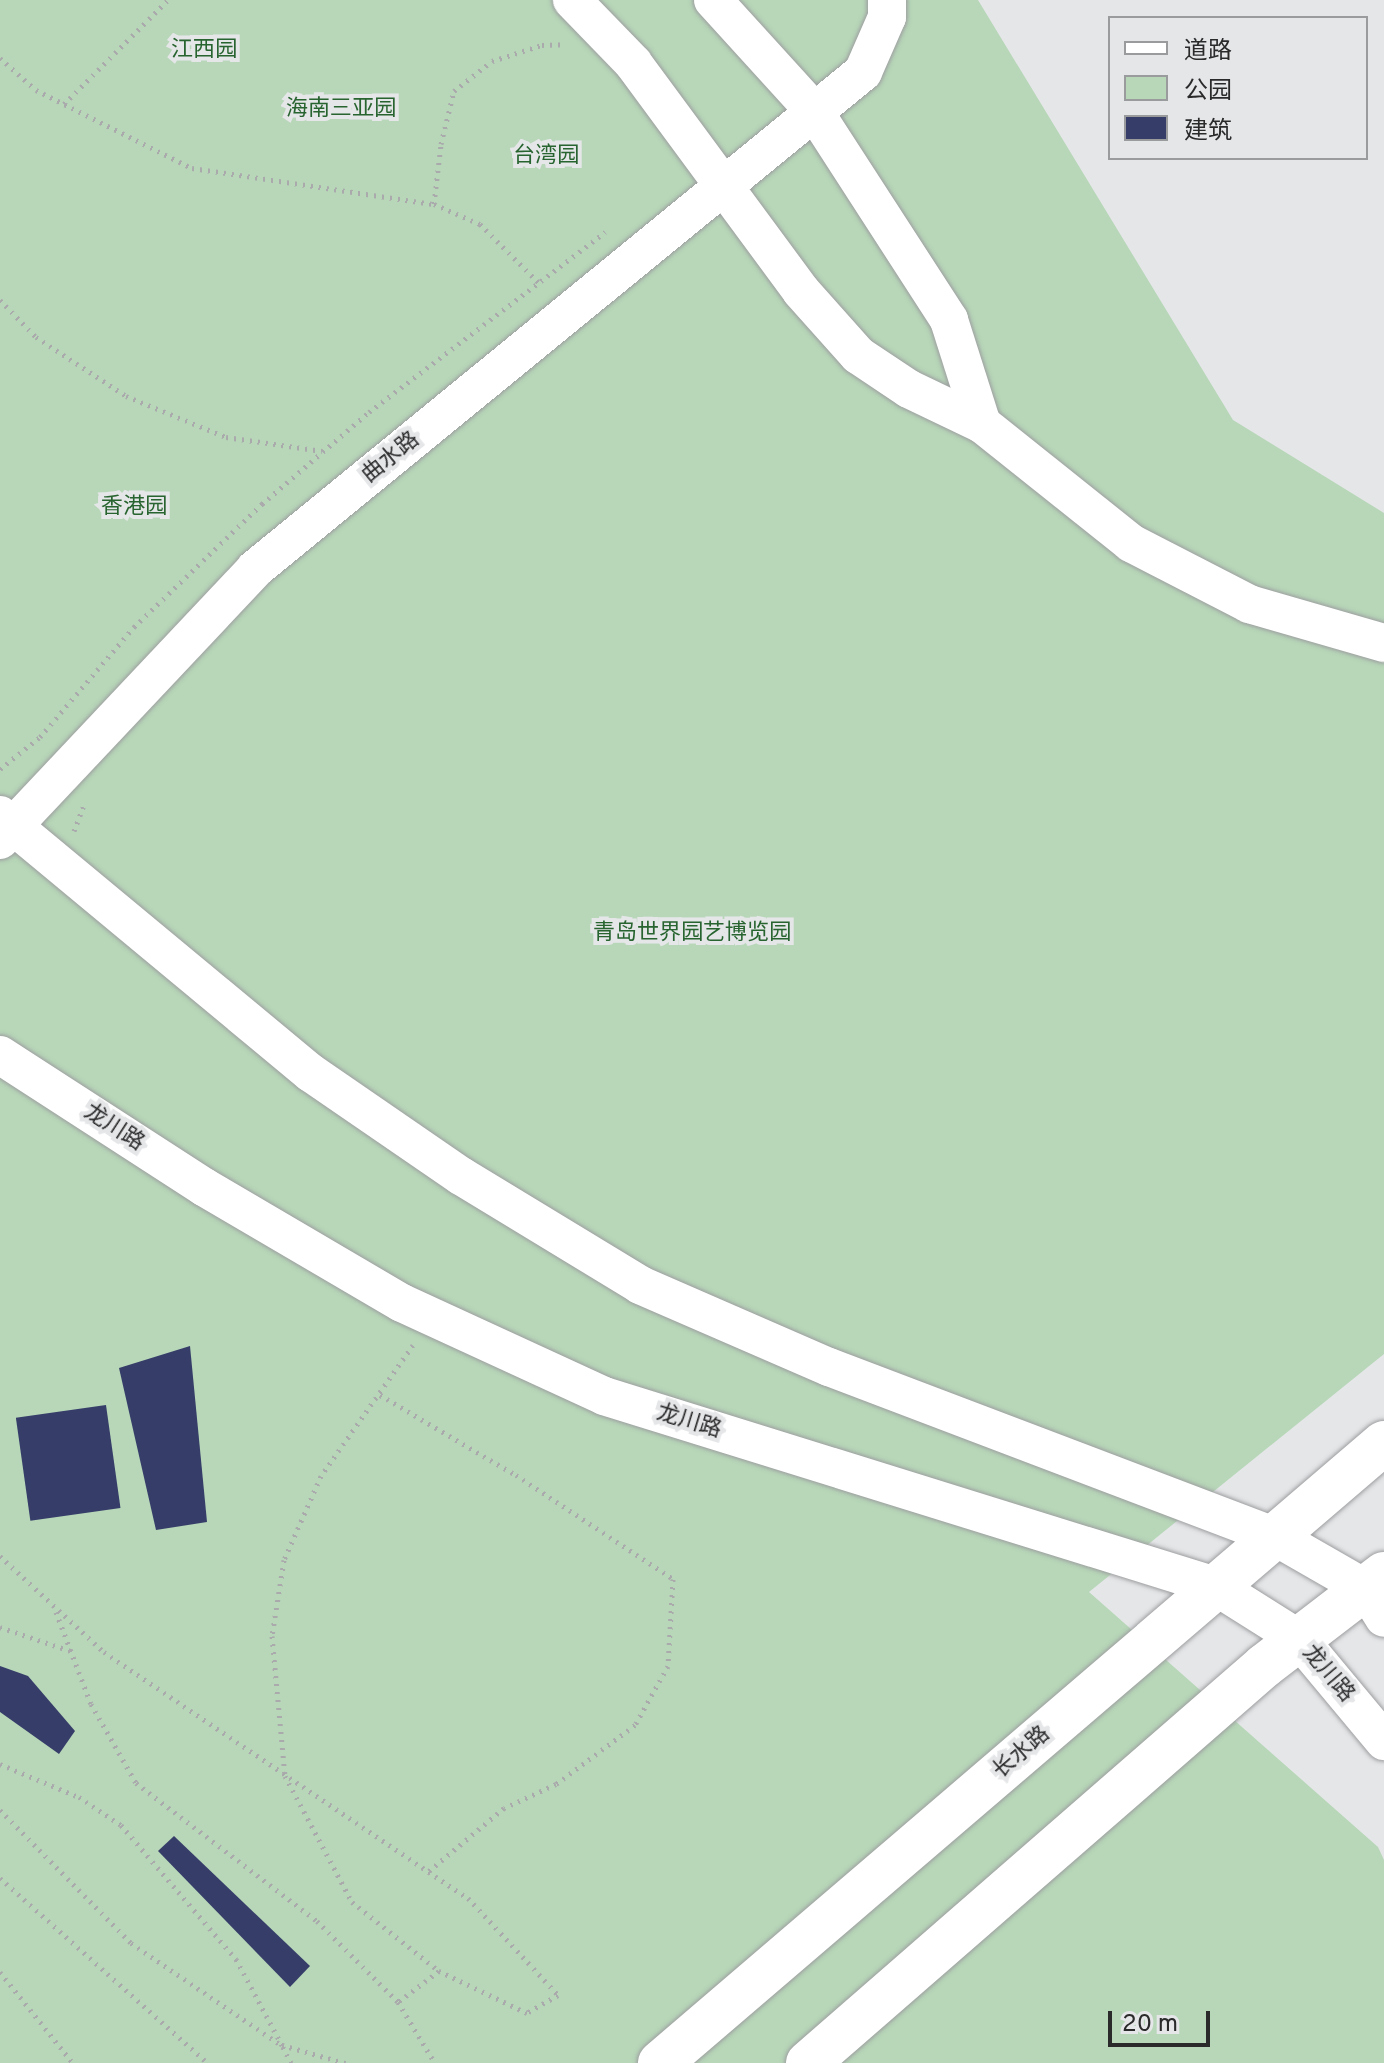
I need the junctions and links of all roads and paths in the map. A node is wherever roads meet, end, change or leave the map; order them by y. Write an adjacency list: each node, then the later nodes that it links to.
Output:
1 (168, 0): 7 (path)
2 (572, 0): 5 (street)
3 (713, 0): 8 (street)
4 (887, 0): 8 (street, 曲水路)
5 (614, 43): 9 (street); 10 (path)
6 (0, 58): 7 (path)
7 (64, 104): 10 (path)
8 (814, 111): 9 (street, 曲水路); 13 (street)
9 (723, 185): 13 (street); 17 (street, 曲水路)
10 (434, 204): 11 (path)
11 (540, 284)
12 (0, 300): 14 (path)
13 (982, 424): 15 (street)
14 (323, 452)
15 (1384, 643)
16 (87, 794): 18 (path)
17 (4, 827): 18 (street)
18 (77, 879): 23 (street)
19 (0, 1055): 25 (street, 龙川路)
20 (408, 1356): 21 (path)
21 (380, 1395): 33 (path); 35 (path)
22 (1384, 1443): 23 (main road, 长水路)
23 (1274, 1536): 25 (main road, 长水路); 26 (street)
24 (0, 1556): 27 (path)
25 (1215, 1586): 29 (street, 龙川路); 46 (main road, 长水路)
26 (1378, 1594): 29 (main road)
27 (56, 1610): 30 (path); 33 (path)
28 (0, 1627): 30 (path)
29 (1299, 1639): 31 (street, 龙川路); 47 (main road)
30 (72, 1651): 39 (path)
31 (1384, 1741)
32 (0, 1764): 40 (path)
33 (285, 1776): 35 (path); 37 (path)
34 (0, 1810): 40 (path)
35 (429, 1871): 37 (path)
36 (0, 1878): 42 (path)
37 (439, 1971): 39 (path)
38 (0, 1972): 41 (path)
39 (398, 2002): 45 (path)
40 (282, 2045): 43 (path); 44 (path)
41 (73, 2063)
42 (208, 2063)
43 (291, 2063)
44 (345, 2063)
45 (435, 2063)
46 (660, 2063)
47 (808, 2063)

